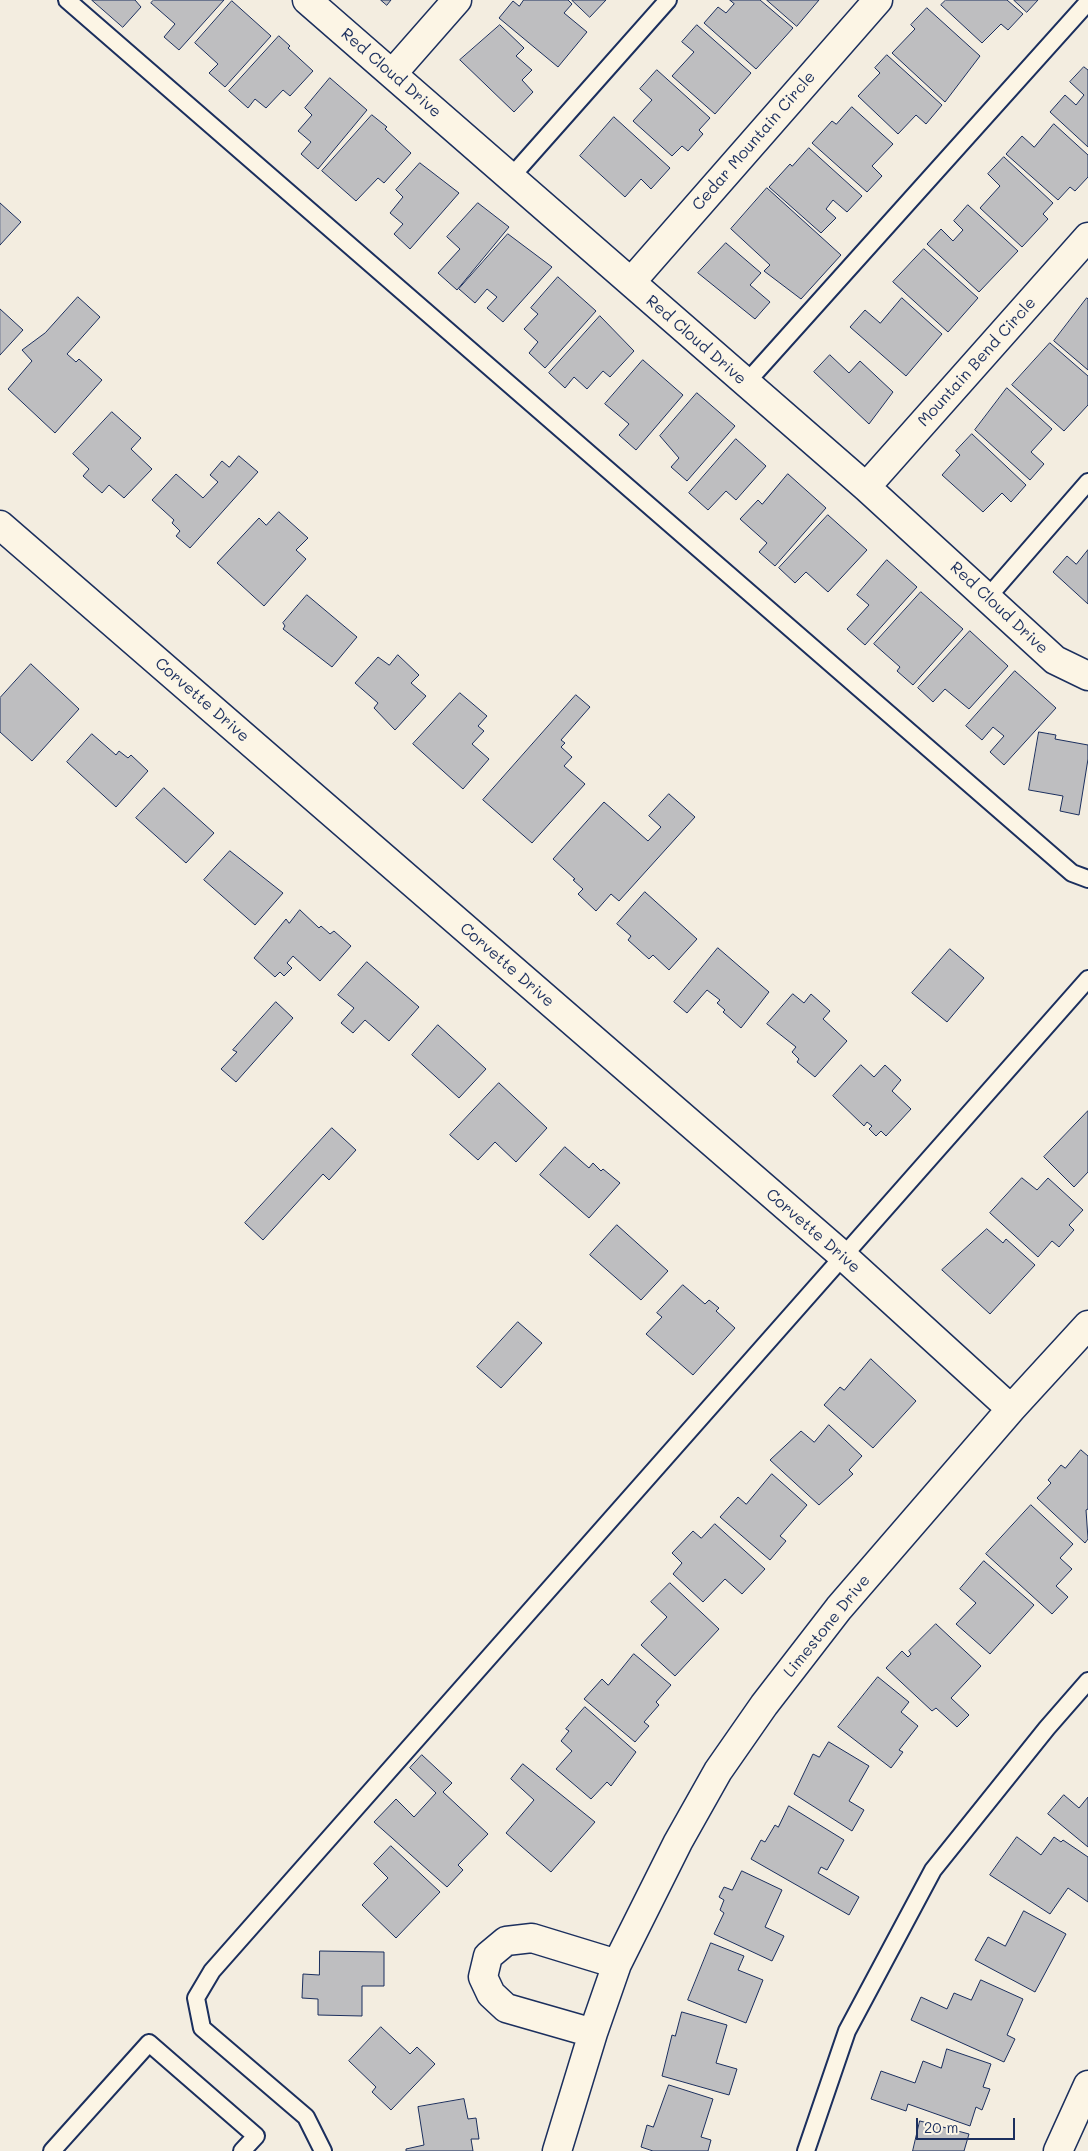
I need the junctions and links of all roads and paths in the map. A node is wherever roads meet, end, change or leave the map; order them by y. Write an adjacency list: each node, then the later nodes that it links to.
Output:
1 (67, 0): 17 (lane)
2 (307, 0): 7 (street, Red Cloud Drive)
3 (457, 0): 7 (street)
4 (668, 0): 8 (lane)
5 (878, 0): 10 (street, Cedar Mountain Circle)
6 (1088, 2): 11 (lane)
7 (392, 74): 8 (street, Red Cloud Drive)
8 (511, 177): 10 (street, Red Cloud Drive)
9 (1088, 237): 13 (street, Mountain Bend Circle)
10 (631, 282): 11 (street, Red Cloud Drive)
11 (746, 383): 13 (street, Red Cloud Drive)
12 (1088, 482): 15 (lane)
13 (866, 487): 15 (street, Red Cloud Drive)
14 (0, 525): 19 (street, Corvette Drive)
15 (988, 597): 16 (street, Red Cloud Drive)
16 (1087, 676)
17 (1088, 878)
18 (1088, 979): 19 (lane)
19 (842, 1255): 21 (street, Corvette Drive); 28 (lane)
20 (1088, 1325): 21 (street, Limestone Drive)
21 (1011, 1410): 23 (street, Limestone Drive)
22 (1088, 1681): 30 (lane)
23 (617, 1964): 24 (street, Limestone Drive); 24 (street)
24 (593, 2033): 29 (street, Limestone Drive)
25 (1088, 2085): 31 (street)
26 (52, 2151): 27 (lane)
27 (242, 2151)
28 (323, 2151)
29 (557, 2151)
30 (806, 2151)
31 (1058, 2151)

